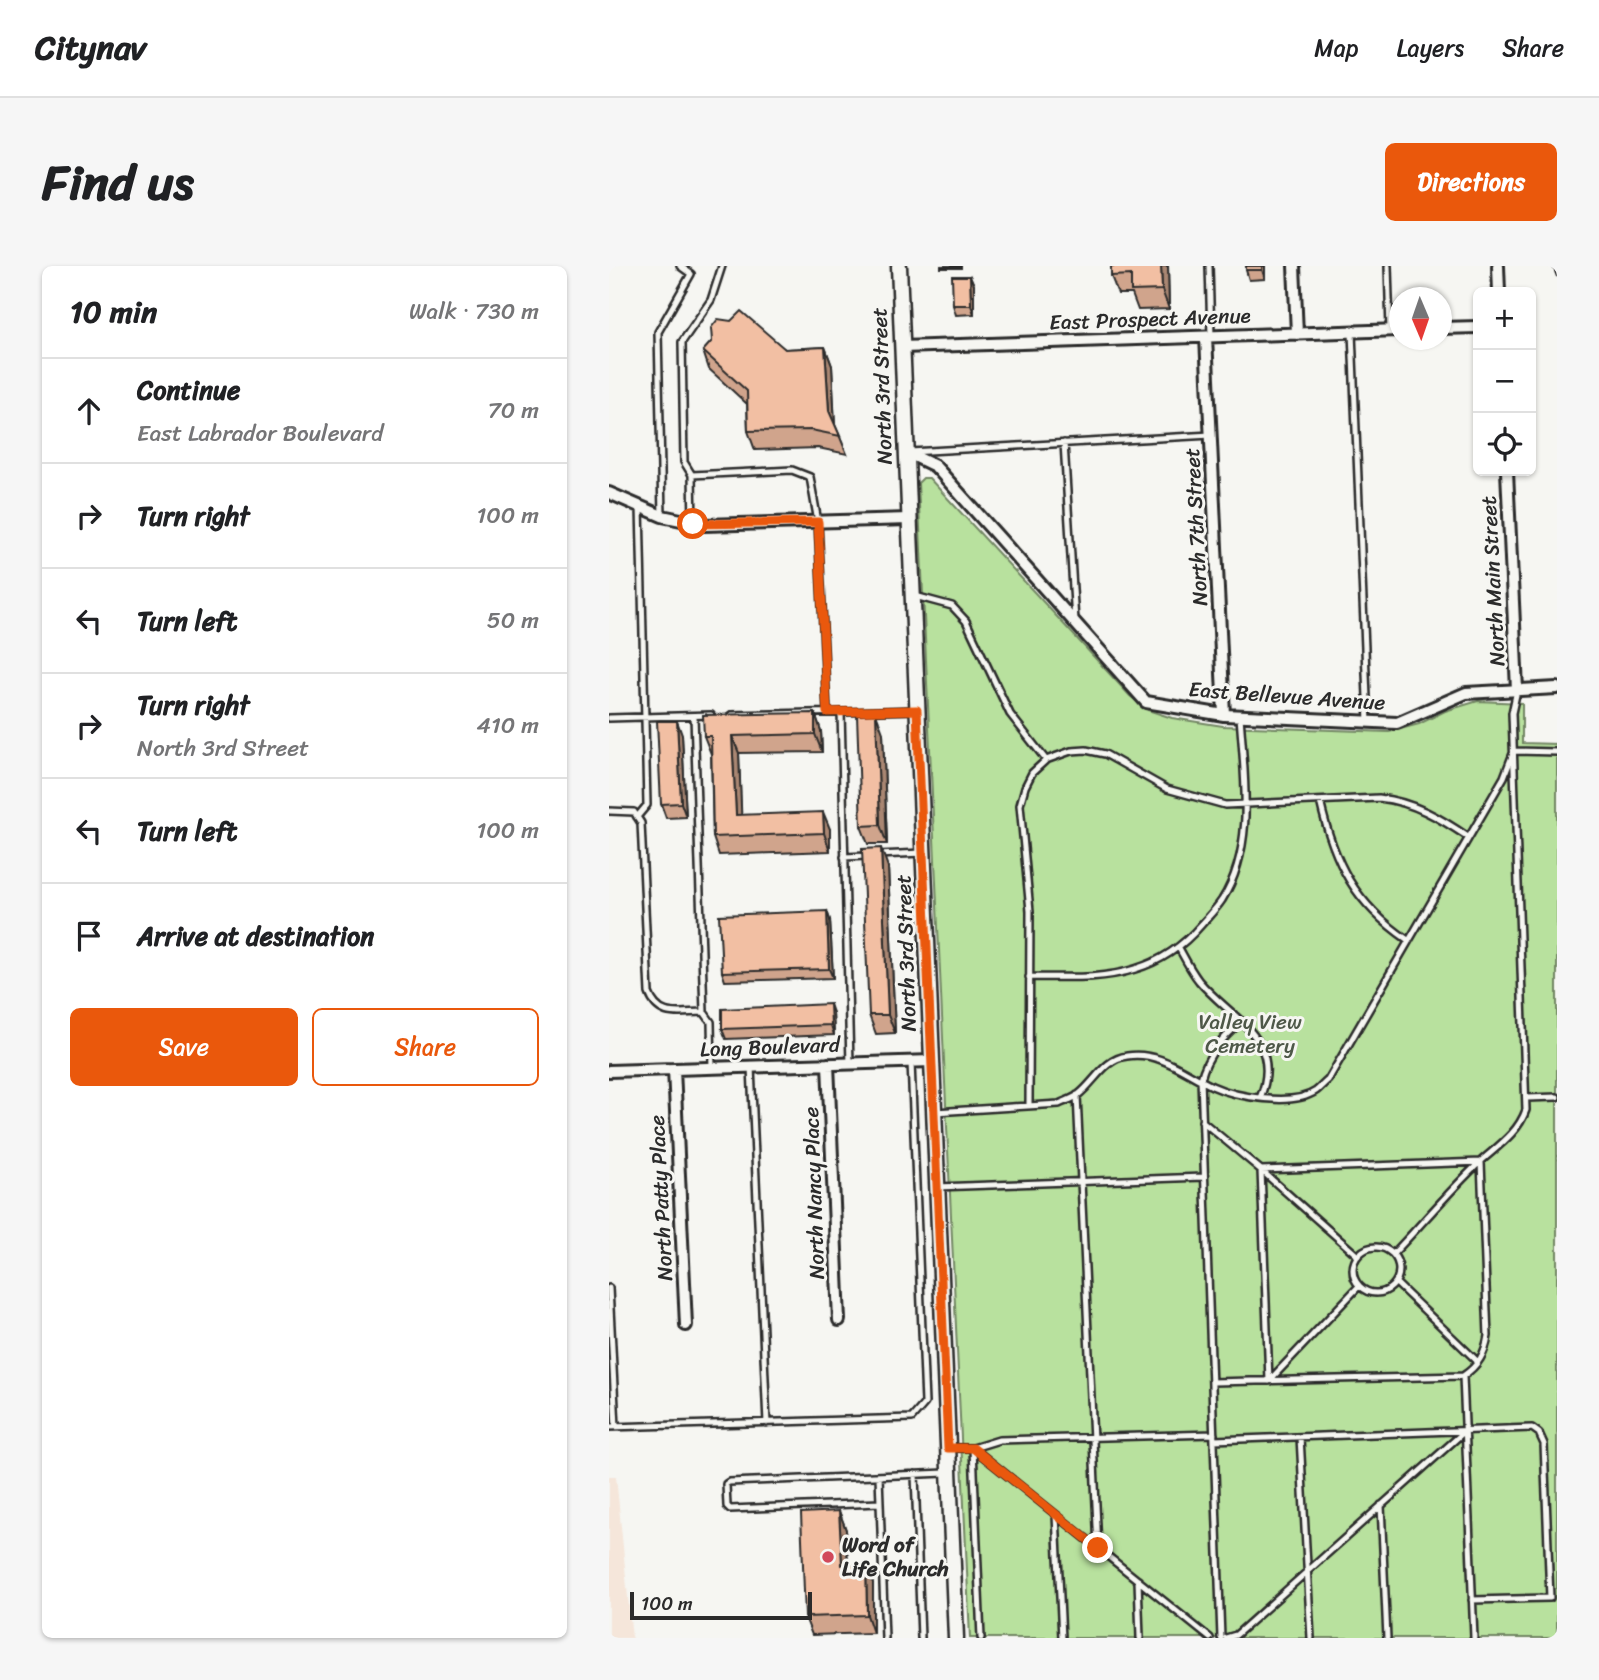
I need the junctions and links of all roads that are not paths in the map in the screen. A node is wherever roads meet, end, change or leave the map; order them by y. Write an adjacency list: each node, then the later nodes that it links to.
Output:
1 (680, 266): 24 (lane)
2 (722, 266): 20 (lane)
3 (899, 266): 16 (main road, North 3rd Street)
4 (1209, 266): 15 (lane)
5 (1294, 266): 14 (street)
6 (1388, 266): 8 (lane)
7 (1498, 266): 9 (street)
8 (1390, 287)
9 (1499, 287)
10 (1473, 327): 11 (street)
11 (1452, 328)
12 (1389, 330): 13 (street, East Prospect Avenue)
13 (1352, 331): 14 (street, East Prospect Avenue); 40 (lane)
14 (1297, 334): 15 (street, East Prospect Avenue)
15 (1209, 337): 16 (street, East Prospect Avenue); 17 (street, North 7th Street)
16 (902, 347): 19 (main road, North 3rd Street)
17 (1211, 435): 18 (lane); 35 (street, North 7th Street)
18 (1064, 443): 19 (lane); 29 (lane)
19 (906, 452): 25 (main road, North 3rd Street); 29 (street, East Bellevue Avenue)
20 (692, 475): 26 (lane); 27 (lane)
21 (1507, 476): 31 (street, North Main Street)
22 (609, 493): 23 (street)
23 (640, 506): 24 (street); 38 (lane)
24 (662, 516): 27 (street)
25 (909, 519): 26 (street); 28 (main road, North 3rd Street)
26 (818, 522): 27 (street); 33 (lane)
27 (693, 524)
28 (912, 595): 32 (main road, North 3rd Street); 43 (lane)
29 (1076, 624): 35 (street, East Bellevue Avenue)
30 (1557, 688): 31 (street, East Bellevue Avenue)
31 (1517, 690): 40 (street, East Bellevue Avenue); 41 (lane)
32 (917, 710): 34 (lane); 49 (main road, North 3rd Street)
33 (827, 712): 34 (lane); 36 (lane)
34 (841, 712): 50 (lane)
35 (1224, 715): 37 (street, East Bellevue Avenue)
36 (694, 716): 38 (lane); 54 (lane)
37 (1240, 716): 40 (street, East Bellevue Avenue); 45 (lane)
38 (645, 717): 39 (lane); 47 (lane)
39 (609, 718)
40 (1368, 722)
41 (1514, 751): 42 (lane); 48 (lane); 68 (lane)
42 (1557, 752)
43 (1046, 760): 45 (lane); 53 (lane)
44 (1320, 801): 45 (lane); 48 (lane); 51 (lane)
45 (1245, 806): 52 (lane)
46 (609, 811): 47 (lane)
47 (637, 817): 54 (lane)
48 (1468, 837): 51 (lane)
49 (923, 853): 50 (lane); 56 (main road, North 3rd Street)
50 (844, 857): 58 (lane)
51 (1408, 940): 67 (lane)
52 (1179, 948): 53 (lane); 55 (lane)
53 (1028, 976): 69 (lane)
54 (704, 1012): 61 (lane)
55 (1242, 1020): 64 (lane); 67 (lane)
56 (932, 1061): 57 (street, Long Boulevard); 70 (main road, North 3rd Street)
57 (911, 1062): 58 (street, Long Boulevard); 88 (lane)
58 (850, 1064): 59 (street, Long Boulevard)
59 (828, 1065): 60 (street, Long Boulevard); 82 (street, North Nancy Place)
60 (751, 1067): 61 (street, Long Boulevard); 88 (lane)
61 (712, 1068): 62 (street, Long Boulevard)
62 (674, 1069): 63 (street, Long Boulevard); 83 (street, North Patty Place)
63 (609, 1071)
64 (1201, 1079): 65 (lane); 67 (lane); 71 (lane)
65 (1077, 1095): 69 (lane); 75 (lane)
66 (1557, 1097): 68 (lane)
67 (1260, 1098)
68 (1527, 1098): 72 (lane)
69 (1029, 1106): 70 (lane)
70 (934, 1112): 76 (main road, North 3rd Street)
71 (1202, 1121): 73 (lane); 74 (lane)
72 (1481, 1162): 73 (lane); 77 (lane); 84 (lane)
73 (1261, 1170): 78 (lane); 86 (lane)
74 (1203, 1177): 75 (lane); 87 (lane)
75 (1080, 1181): 76 (lane); 93 (lane)
76 (937, 1187): 94 (main road, North 3rd Street)
77 (1393, 1254): 78 (lane); 79 (lane)
78 (1357, 1256): 80 (lane)
79 (1396, 1283): 80 (lane); 84 (lane)
80 (1359, 1286): 86 (lane)
81 (609, 1288): 89 (lane)
82 (839, 1320)
83 (686, 1325)
84 (1478, 1362): 85 (lane)
85 (1463, 1376): 86 (lane); 90 (lane)
86 (1269, 1381): 87 (lane)
87 (1212, 1382): 91 (lane)
88 (767, 1423): 89 (lane)
89 (612, 1427)
90 (1465, 1431): 92 (lane); 100 (lane); 105 (lane); 105 (lane)
91 (1214, 1437): 92 (lane); 93 (lane); 113 (lane)
92 (1300, 1437): 103 (lane)
93 (1091, 1438): 95 (lane); 102 (lane)
94 (948, 1448): 95 (lane); 96 (main road, North 3rd Street)
95 (973, 1448): 101 (lane); 109 (lane)
96 (949, 1473): 97 (lane); 108 (main road, North 3rd Street)
97 (915, 1474): 98 (lane); 107 (lane)
98 (879, 1476): 99 (lane); 99 (lane)
99 (880, 1503): 106 (lane)
100 (1381, 1505): 103 (lane); 115 (lane)
101 (1056, 1515): 102 (lane); 110 (lane)
102 (1098, 1548): 104 (lane)
103 (1307, 1571): 113 (lane); 114 (lane)
104 (1138, 1580): 111 (lane); 112 (lane)
105 (1472, 1600): 116 (lane)
106 (885, 1638)
107 (921, 1638)
108 (956, 1638)
109 (981, 1638)
110 (1062, 1638)
111 (1140, 1638)
112 (1210, 1638)
113 (1224, 1638)
114 (1311, 1638)
115 (1387, 1638)
116 (1474, 1638)

